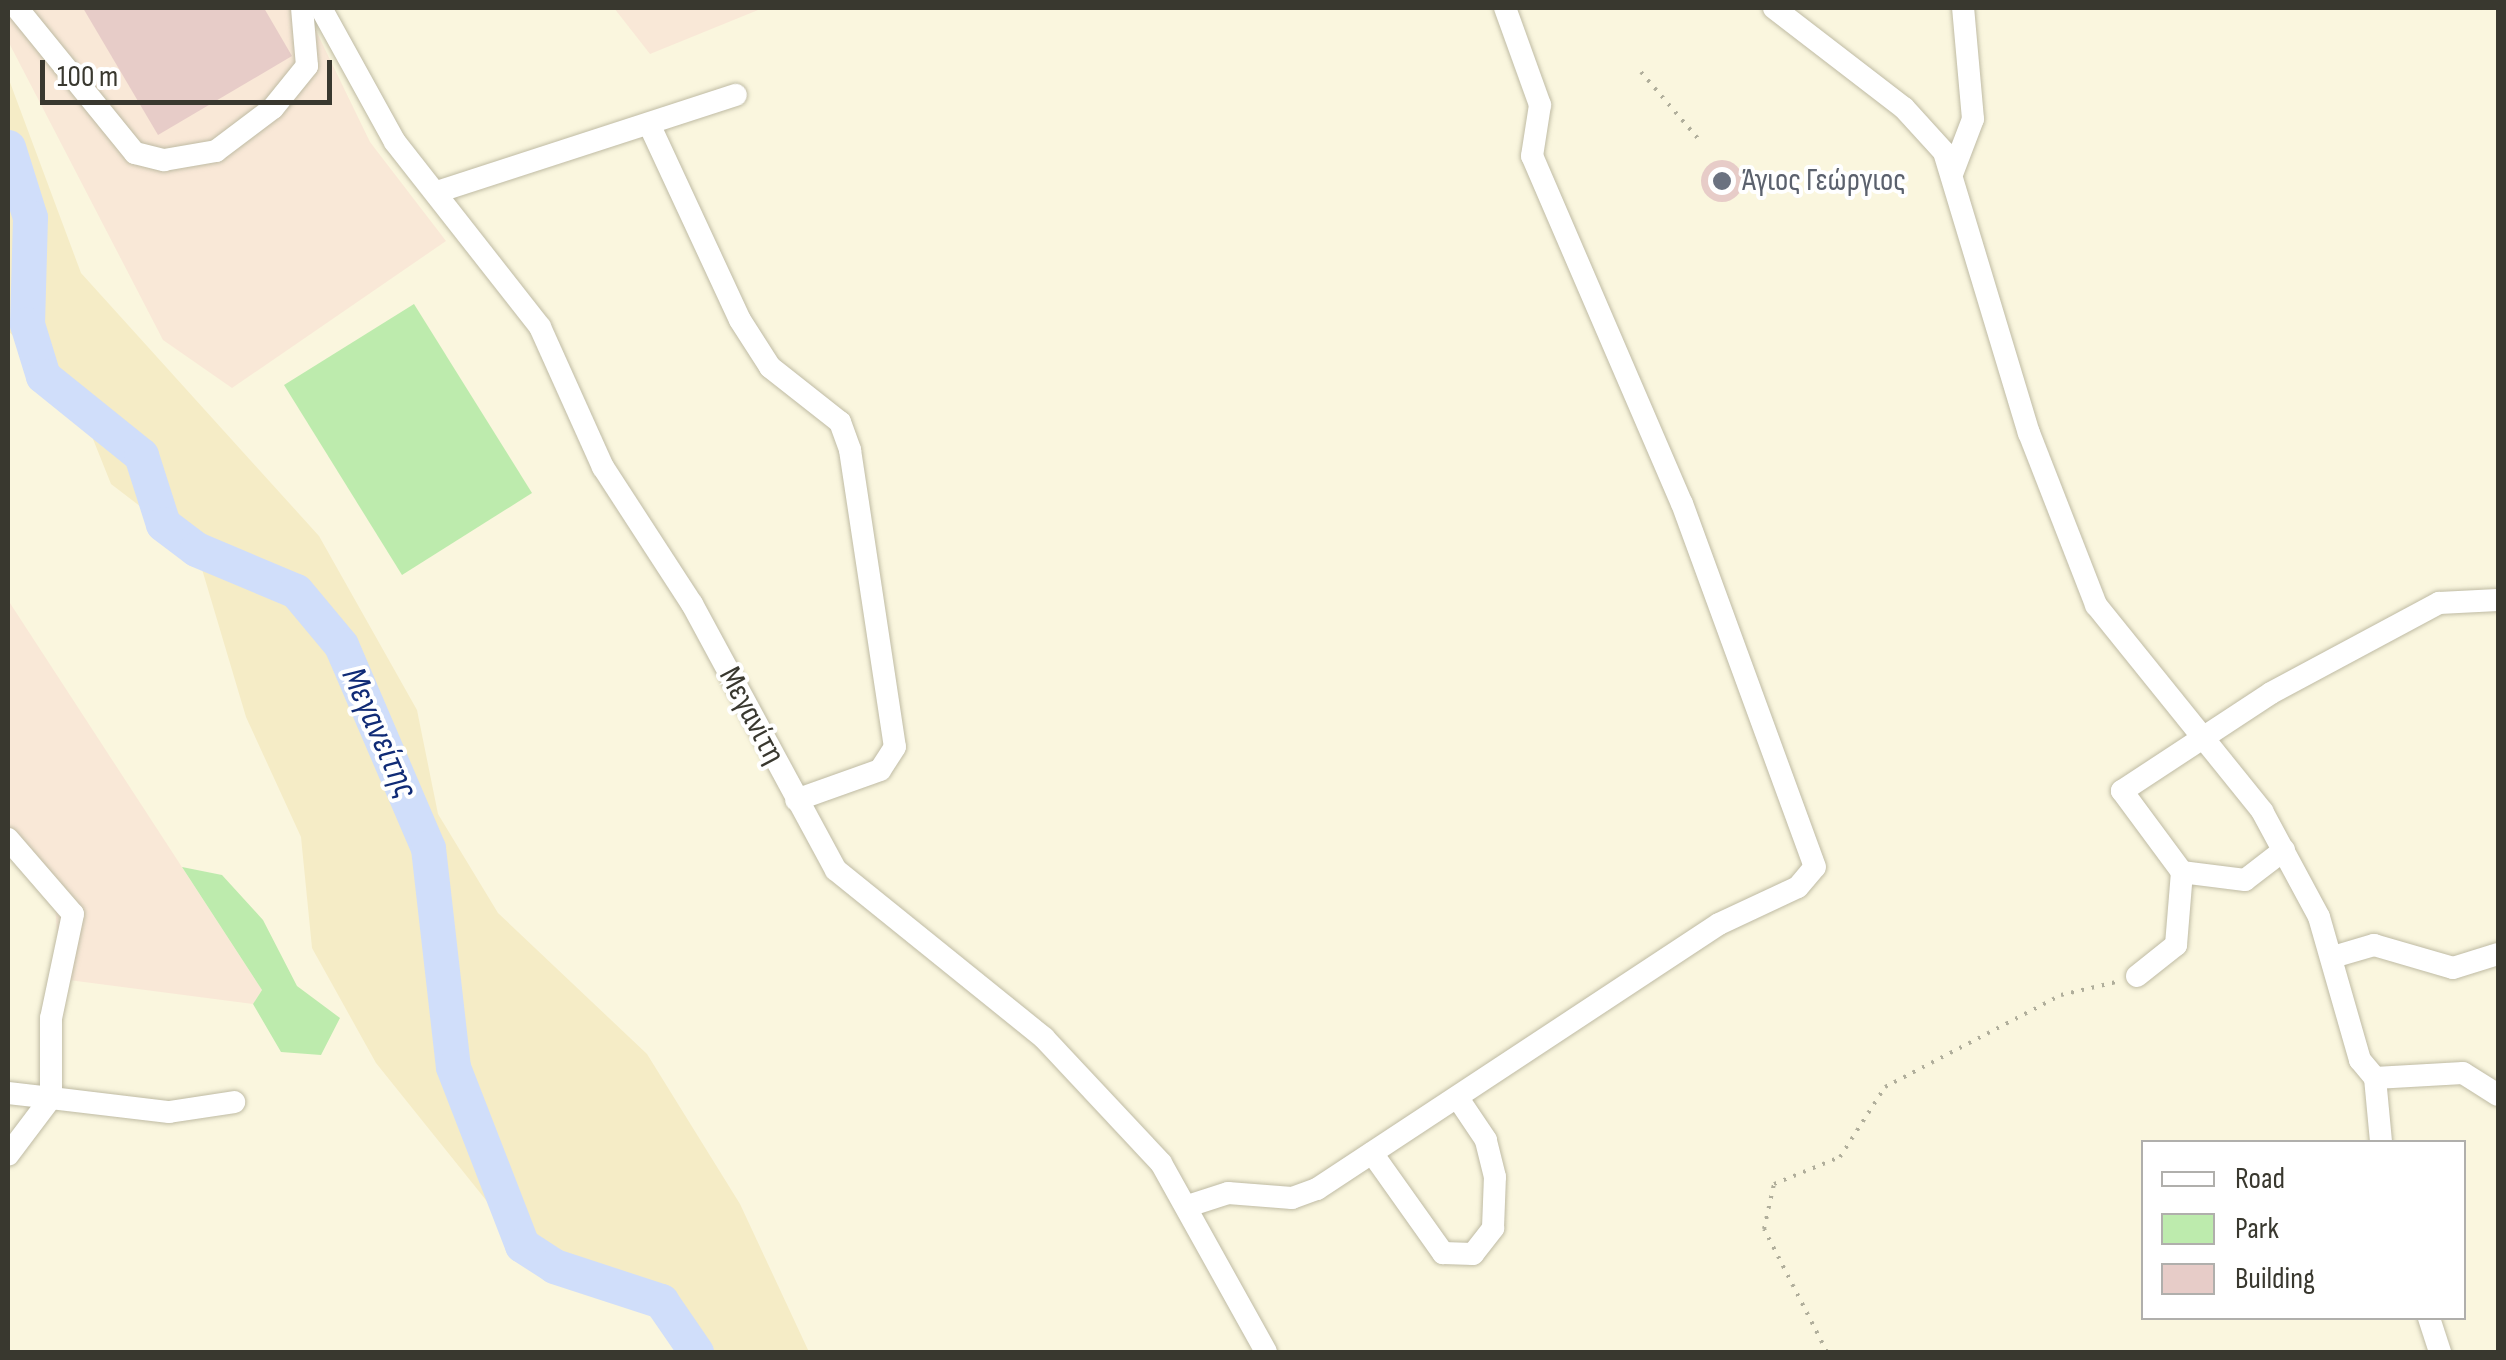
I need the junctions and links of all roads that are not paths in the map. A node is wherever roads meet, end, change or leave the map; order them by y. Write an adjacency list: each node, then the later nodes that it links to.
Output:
1 (17, 8): 2 (street)
2 (302, 8)
3 (321, 8): 10 (street, Μεγανίτη)
4 (1506, 8): 24 (street)
5 (1774, 8): 9 (street)
6 (1963, 8): 9 (street)
7 (736, 95): 8 (street)
8 (649, 124): 10 (street); 13 (street)
9 (1952, 174): 12 (street)
10 (440, 191): 13 (street, Μεγανίτη)
11 (2498, 600): 12 (street)
12 (2206, 732): 15 (street); 16 (street)
13 (796, 800): 29 (street, Μεγανίτη)
14 (8, 840): 23 (street)
15 (2284, 850): 16 (street); 18 (street)
16 (2182, 872): 19 (street)
17 (2498, 954): 18 (street)
18 (2332, 957): 20 (street)
19 (2137, 976)
20 (2375, 1078): 22 (street); 26 (street)
21 (8, 1093): 23 (street)
22 (2498, 1095)
23 (51, 1098): 25 (street); 28 (street)
24 (1459, 1100): 27 (street); 27 (street)
25 (234, 1102)
26 (2381, 1140)
27 (1372, 1154): 29 (street)
28 (8, 1155)
29 (1191, 1206): 31 (street, Μεγανίτη)
30 (2430, 1320): 32 (street)
31 (1266, 1352)
32 (2440, 1352)

